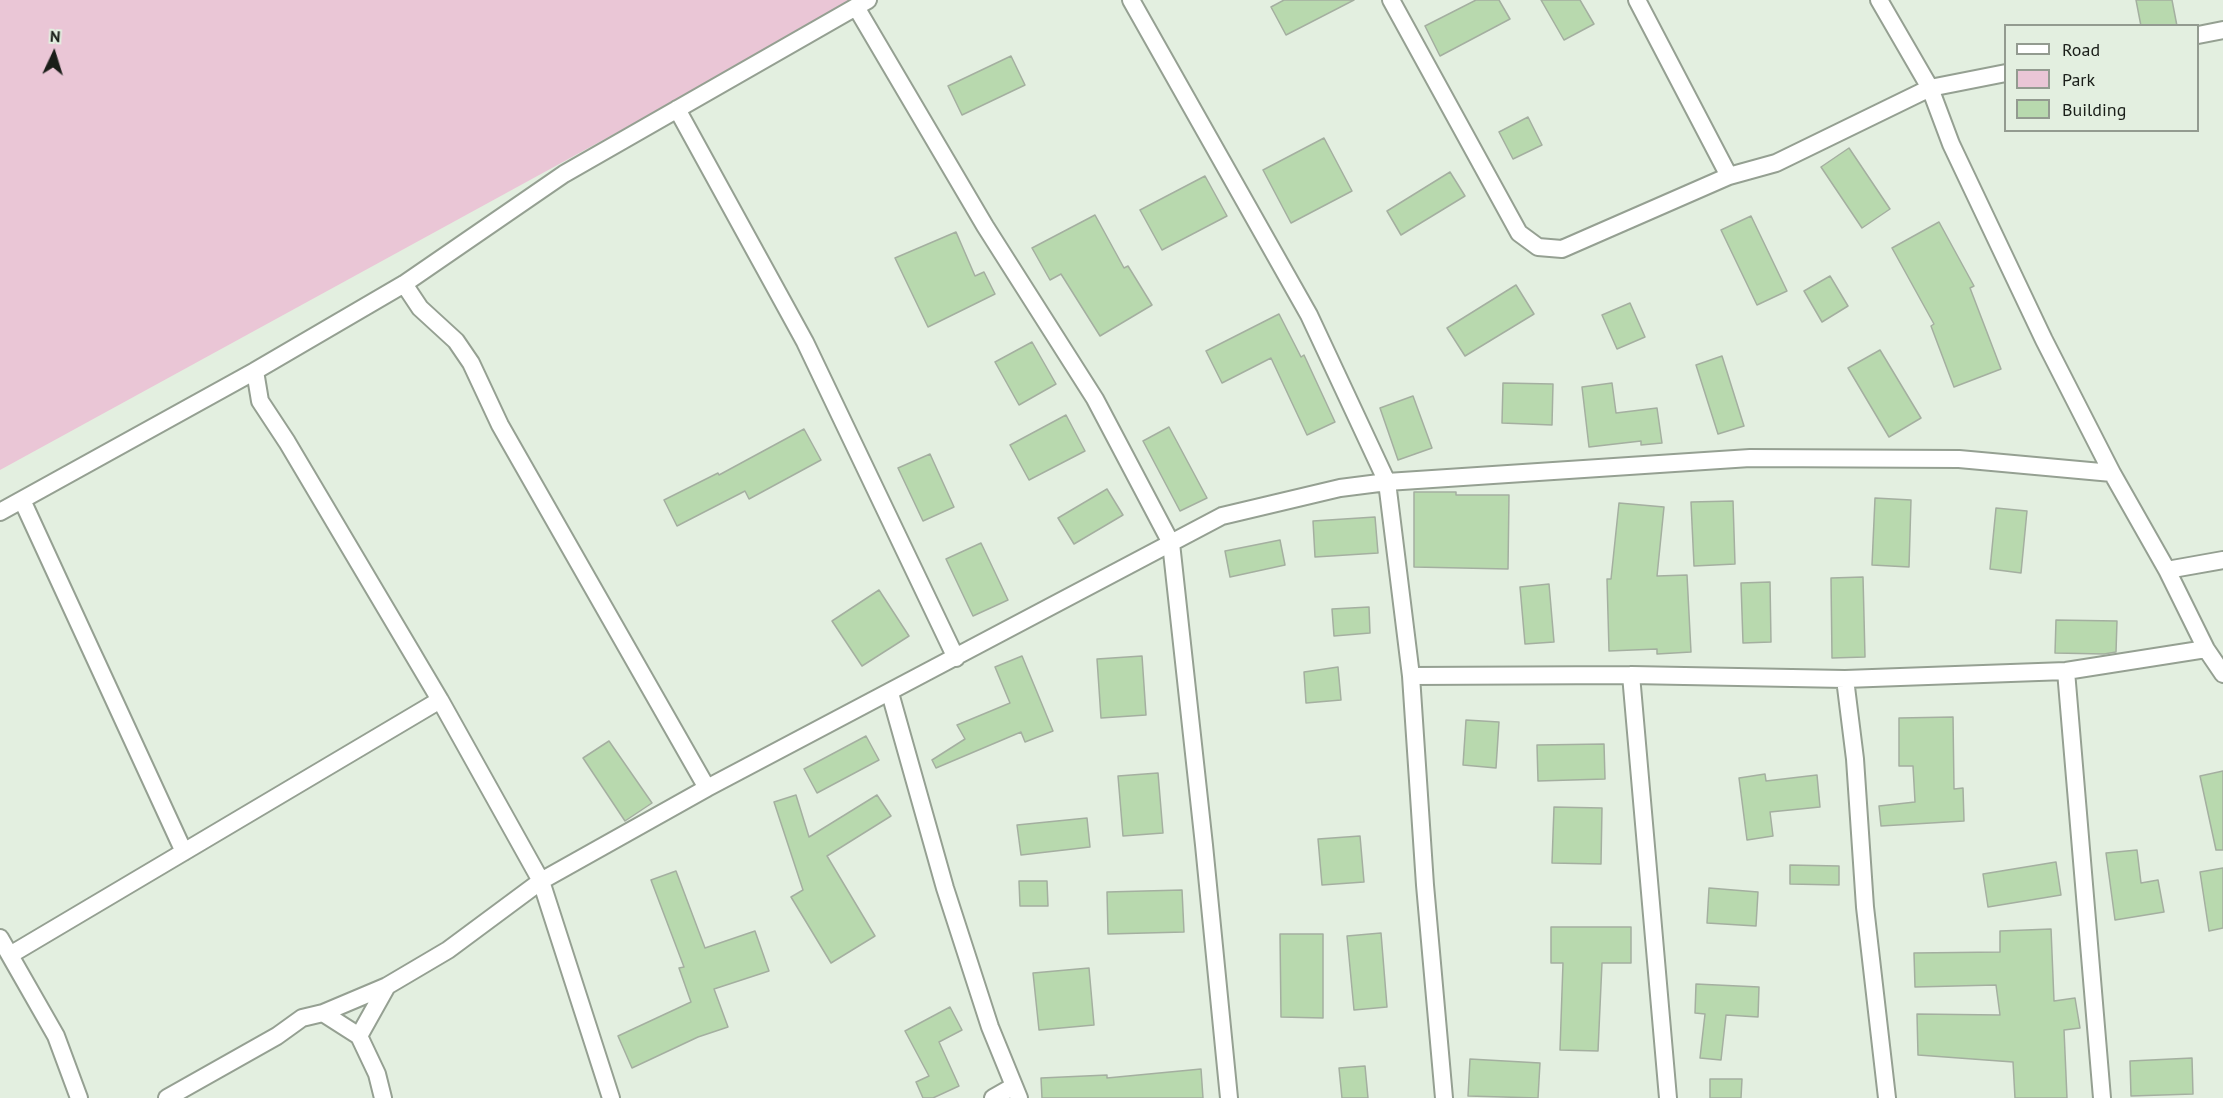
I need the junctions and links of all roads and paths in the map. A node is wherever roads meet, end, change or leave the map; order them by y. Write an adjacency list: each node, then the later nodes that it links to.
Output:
1 (1131, 0): 15 (street)
2 (1390, 0): 11 (street)
3 (1637, 0): 11 (street)
4 (1879, 0): 9 (street)
5 (862, 3): 10 (street); 18 (street)
6 (2223, 30): 7 (street)
7 (2199, 35)
8 (2004, 73): 9 (street)
9 (1930, 88): 11 (street); 14 (street)
10 (677, 109): 12 (street); 22 (street)
11 (1730, 176)
12 (404, 284): 13 (street); 30 (street)
13 (255, 371): 16 (street); 29 (street)
14 (2112, 473): 15 (street); 20 (street)
15 (1387, 482): 18 (street); 26 (street)
16 (22, 500): 17 (street); 31 (street)
17 (0, 512)
18 (1171, 543): 22 (street); 44 (street)
19 (2223, 561): 20 (street)
20 (2167, 570): 21 (street)
21 (2206, 649): 23 (street); 24 (street)
22 (956, 658): 28 (street)
23 (2066, 671): 27 (street); 48 (street)
24 (2223, 674)
25 (1631, 675): 26 (street); 27 (street); 46 (street)
26 (1411, 676): 45 (street)
27 (1845, 679): 47 (street)
28 (890, 693): 30 (street); 38 (street)
29 (440, 700): 31 (street); 32 (street)
30 (706, 788): 32 (street)
31 (184, 852): 34 (street)
32 (541, 881): 35 (street); 42 (street)
33 (0, 938): 34 (street)
34 (9, 955): 39 (street)
35 (387, 986): 36 (street); 37 (street)
36 (322, 1013): 37 (street); 40 (street)
37 (359, 1036): 41 (street)
38 (1017, 1092): 43 (street)
39 (79, 1098)
40 (167, 1098)
41 (384, 1098)
42 (611, 1098)
43 (993, 1098)
44 (1229, 1098)
45 (1444, 1098)
46 (1668, 1098)
47 (1887, 1098)
48 (2102, 1098)

